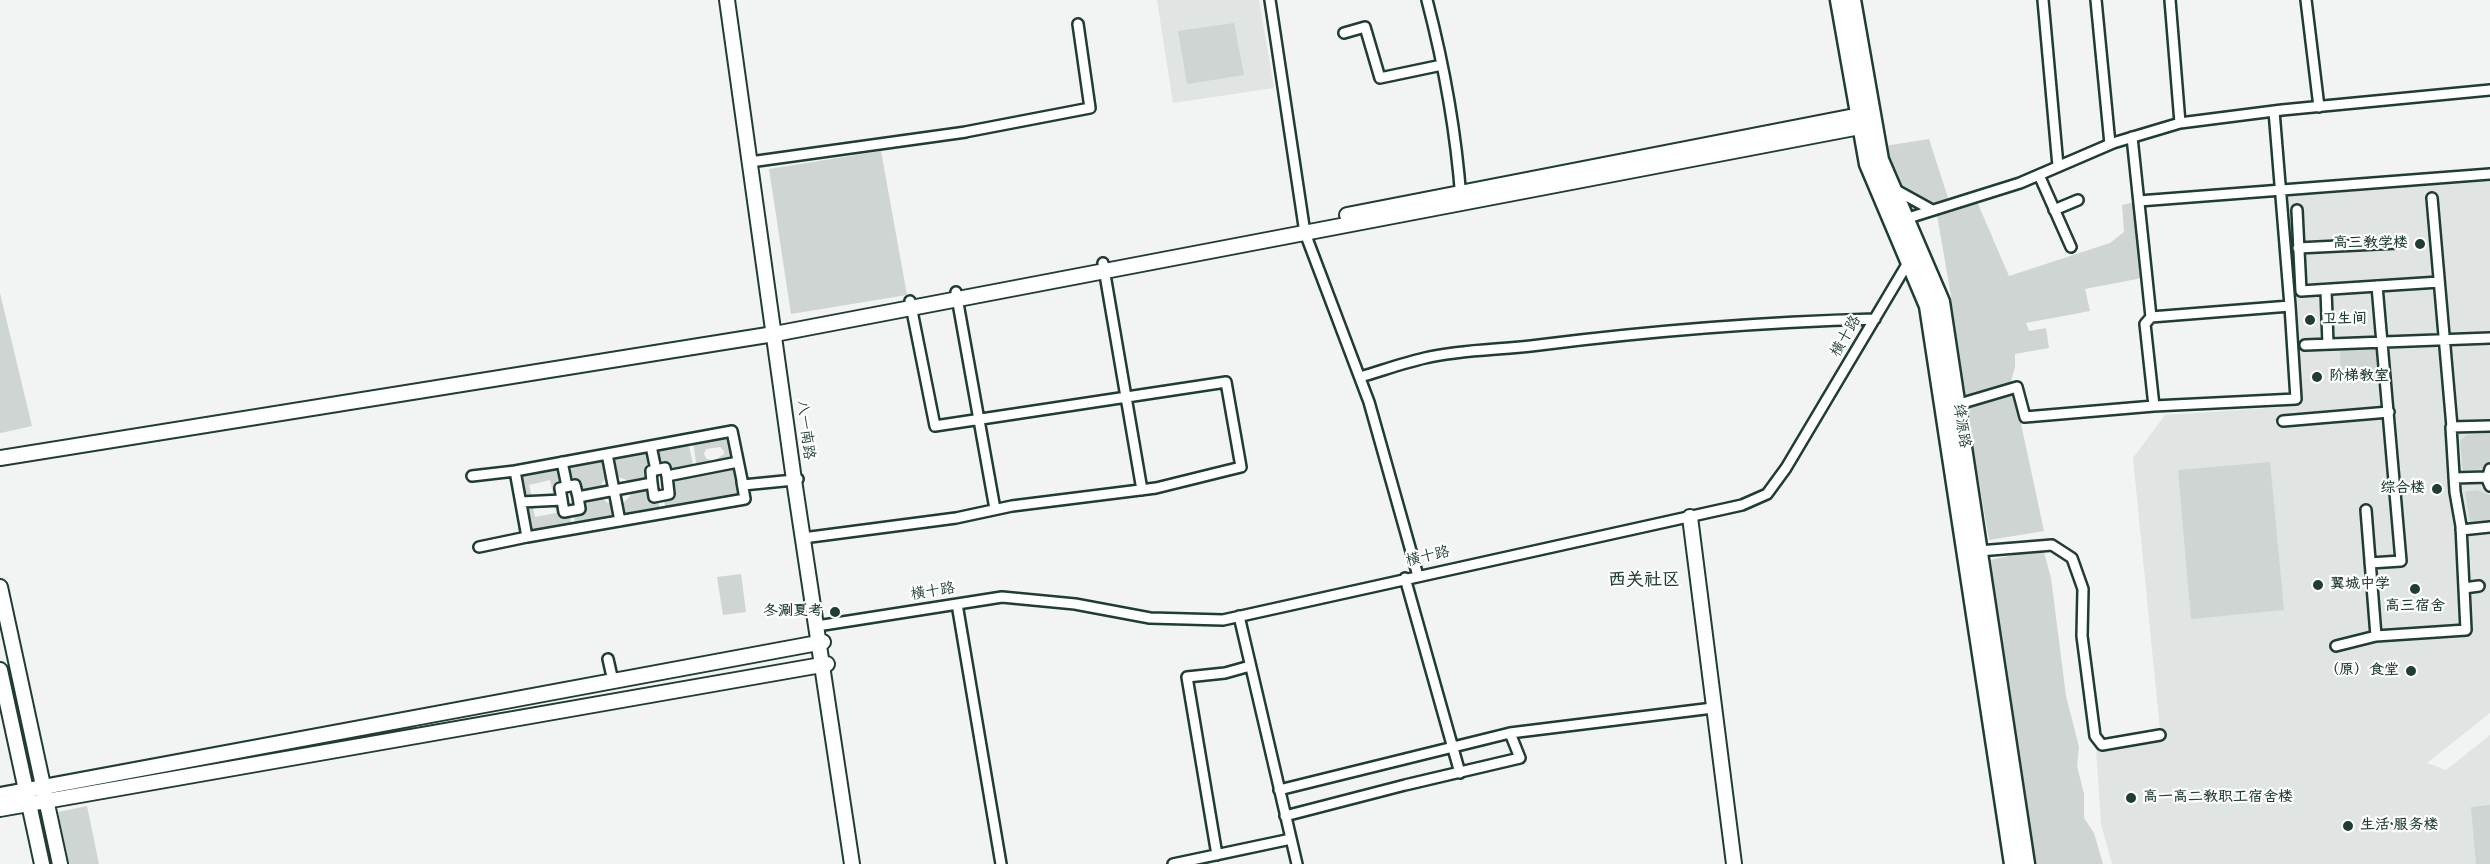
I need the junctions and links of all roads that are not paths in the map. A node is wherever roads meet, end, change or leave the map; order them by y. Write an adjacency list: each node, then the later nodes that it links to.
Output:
1 (727, 0): 21 (main road, 八一南路)
2 (733, 0): 21 (main road, 八一南路)
3 (1270, 0): 35 (street)
4 (1427, 0): 13 (street)
5 (1839, 0): 17 (highway, 绛源路)
6 (1852, 0): 17 (highway, 绛源路)
7 (2043, 0): 22 (street)
8 (2096, 0): 20 (street)
9 (2170, 0): 18 (street)
10 (2306, 0): 15 (street)
11 (1078, 24): 21 (street)
12 (1344, 33): 13 (street)
13 (1442, 65): 27 (street)
14 (2490, 90): 15 (street)
15 (2319, 107): 16 (street)
16 (2274, 111): 18 (street); 26 (street)
17 (1866, 119): 25 (highway, 绛源路); 27 (main road); 39 (highway, 绛源路)
18 (2180, 123): 19 (street)
19 (2133, 137): 20 (street); 30 (street)
20 (2110, 144): 22 (street)
21 (753, 162): 49 (main road, 八一南路)
22 (2058, 166): 24 (street)
23 (2490, 174): 26 (street)
24 (2039, 175): 31 (street); 32 (street)
25 (1892, 188): 31 (street); 34 (highway, 绛源路)
26 (2282, 190): 30 (street); 46 (street)
27 (1461, 198): 35 (main road)
28 (2432, 198): 41 (street)
29 (2078, 200): 32 (street)
30 (2139, 201): 47 (street)
31 (1932, 210): 34 (street)
32 (2054, 210): 37 (street)
33 (2297, 210): 38 (street)
34 (1905, 219): 57 (highway, 绛源路)
35 (1304, 228): 40 (main road); 55 (street)
36 (2398, 243): 38 (street)
37 (2072, 248)
38 (2298, 248): 43 (street)
39 (1909, 261): 48 (street, 横十路); 136 (highway, 绛源路)
40 (1103, 267): 44 (main road); 56 (street)
41 (2439, 282): 42 (street); 50 (street)
42 (2377, 286): 43 (street); 52 (street)
43 (2326, 290): 53 (street)
44 (957, 295): 45 (main road); 60 (street)
45 (911, 304): 49 (main road); 60 (street)
46 (2290, 306): 47 (street); 58 (street)
47 (2151, 317): 58 (street)
48 (1875, 319): 55 (street); 89 (street, 横十路)
49 (777, 330): 65 (main road); 75 (main road, 八一南路)
50 (2444, 338): 51 (street); 52 (street); 63 (street)
51 (2490, 338)
52 (2382, 342): 53 (street); 59 (street)
53 (2328, 344): 54 (street)
54 (2305, 345)
55 (1360, 377): 99 (street)
56 (1126, 397): 60 (street); 80 (street); 80 (street)
57 (1956, 405): 58 (street); 97 (highway, 绛源路)
58 (2154, 406)
59 (2389, 412): 61 (street); 98 (street)
60 (979, 419): 85 (street)
61 (2283, 421)
62 (2490, 426): 63 (street)
63 (2452, 427): 74 (street)
64 (651, 446): 66 (street); 68 (street); 69 (street)
65 (1, 453)
66 (608, 454): 67 (street); 79 (street)
67 (562, 462): 70 (street); 78 (street)
68 (738, 462): 72 (street); 76 (street)
69 (656, 470): 72 (street); 77 (street)
70 (515, 471): 71 (street); 84 (street)
71 (472, 476)
72 (667, 476): 81 (street)
73 (2489, 477): 74 (street)
74 (2454, 478): 93 (street)
75 (797, 479): 76 (street); 95 (main road, 八一南路)
76 (742, 482): 88 (street)
77 (652, 483): 79 (street); 81 (street)
78 (567, 486): 82 (street); 83 (street)
79 (615, 490): 82 (street); 90 (street)
80 (1142, 490): 85 (street)
81 (661, 495): 88 (street)
82 (578, 497): 87 (street)
83 (562, 500): 84 (street); 87 (street)
84 (521, 502): 94 (street)
85 (995, 509): 95 (street)
86 (2366, 510): 98 (street)
87 (570, 511): 92 (street)
88 (664, 513): 90 (street)
89 (1690, 517): 99 (street, 横十路); 115 (main road)
90 (620, 521): 92 (street)
91 (2490, 527): 93 (street)
92 (574, 529): 94 (street)
93 (2461, 530): 103 (street)
94 (527, 537): 96 (street)
95 (806, 538): 106 (main road, 八一南路)
96 (479, 548)
97 (1978, 551): 117 (street); 137 (highway, 绛源路)
98 (2370, 563): 107 (street)
99 (1418, 576): 100 (street, 横十路)
100 (1405, 578): 105 (street, 横十路); 118 (street)
101 (0, 586): 121 (main road)
102 (2479, 586): 103 (street)
103 (2464, 588): 107 (street)
104 (957, 604): 105 (street, 横十路); 106 (street, 横十路); 132 (street)
105 (1239, 616): 112 (street)
106 (819, 626): 108 (main road, 八一南路)
107 (2376, 636): 109 (street)
108 (821, 642): 111 (main road, 八一南路); 114 (main road)
109 (2336, 646)
110 (608, 658): 114 (street)
111 (824, 665): 121 (main road); 130 (main road, 八一南路); 131 (main road, 八一南路)
112 (1250, 666): 120 (street); 127 (street)
113 (0, 670): 123 (main road)
114 (613, 681): 121 (main road)
115 (1713, 708): 116 (street); 135 (main road)
116 (1510, 733): 118 (street); 119 (street)
117 (2160, 735)
118 (1451, 747): 119 (street); 120 (street)
119 (1460, 773): 125 (street)
120 (1279, 790): 125 (street)
121 (45, 793): 123 (main road); 129 (main road)
122 (0, 795): 123 (main road)
123 (27, 797): 124 (main road); 128 (main road)
124 (0, 809)
125 (1285, 816): 126 (street)
126 (1291, 839): 127 (street); 134 (street)
127 (1217, 855): 133 (street)
128 (42, 864)
129 (60, 864)
130 (852, 864)
131 (857, 864)
132 (1001, 864)
133 (1173, 864)
134 (1297, 864)
135 (1734, 864)
136 (2013, 864)
137 (2026, 864)

